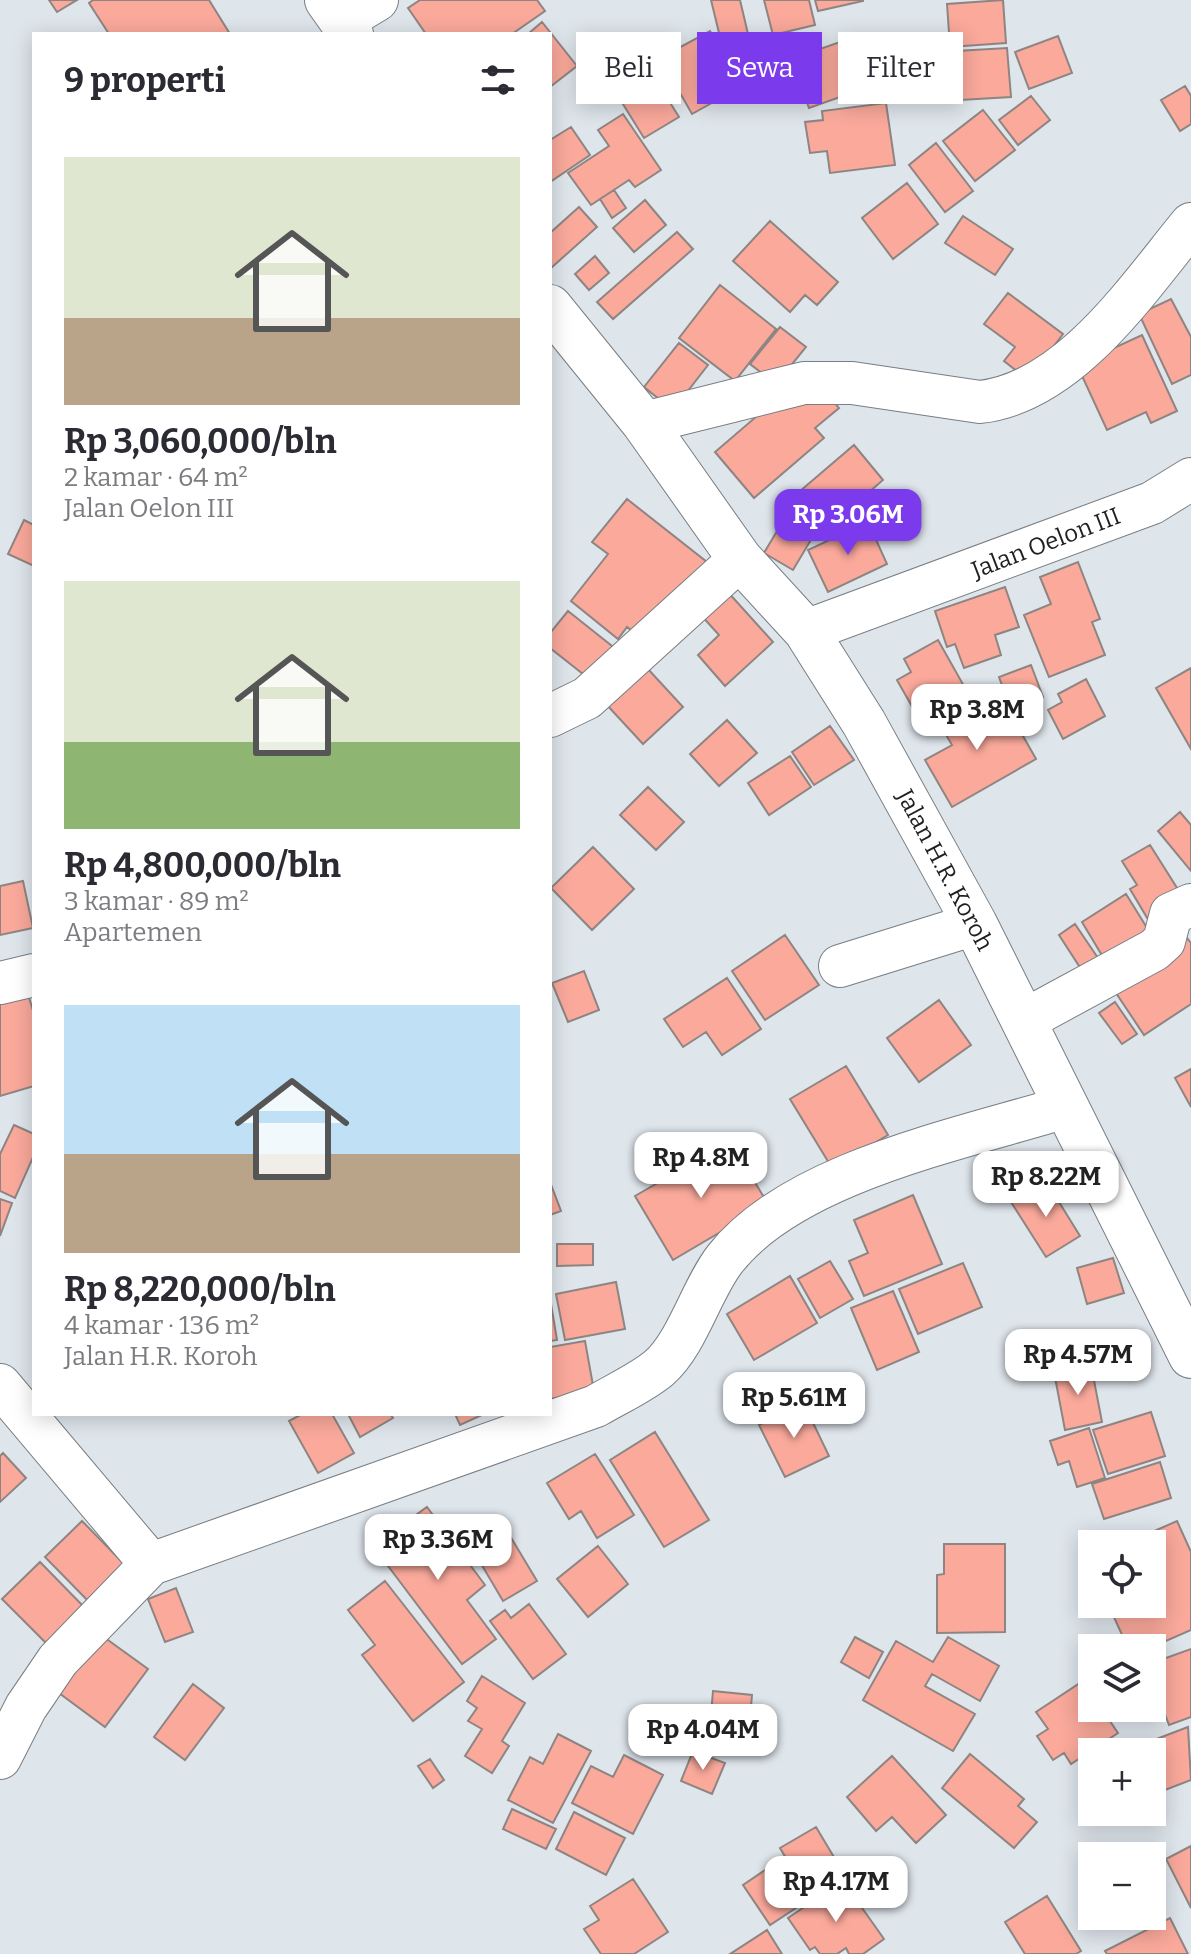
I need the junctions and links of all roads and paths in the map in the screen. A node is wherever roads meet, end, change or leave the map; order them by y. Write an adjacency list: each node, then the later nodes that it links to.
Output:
1 (1191, 224): 3 (street)
2 (552, 309): 3 (main road, Jalan H.R. Koroh)
3 (644, 423): 5 (main road, Jalan H.R. Koroh)
4 (1191, 479): 6 (street, Jalan Oelon III)
5 (740, 559): 6 (main road, Jalan H.R. Koroh); 7 (street)
6 (806, 631): 9 (main road, Jalan H.R. Koroh)
7 (552, 715)
8 (1191, 905): 13 (street)
9 (975, 924): 10 (street); 13 (main road, Jalan H.R. Koroh)
10 (840, 966)
11 (32, 975): 12 (street)
12 (0, 983)
13 (1023, 1021): 14 (main road, Jalan H.R. Koroh)
14 (1065, 1107): 15 (main road, Jalan H.R. Koroh); 17 (street)
15 (1191, 1356)
16 (0, 1385): 17 (street)
17 (151, 1564): 18 (street)
18 (0, 1758)

